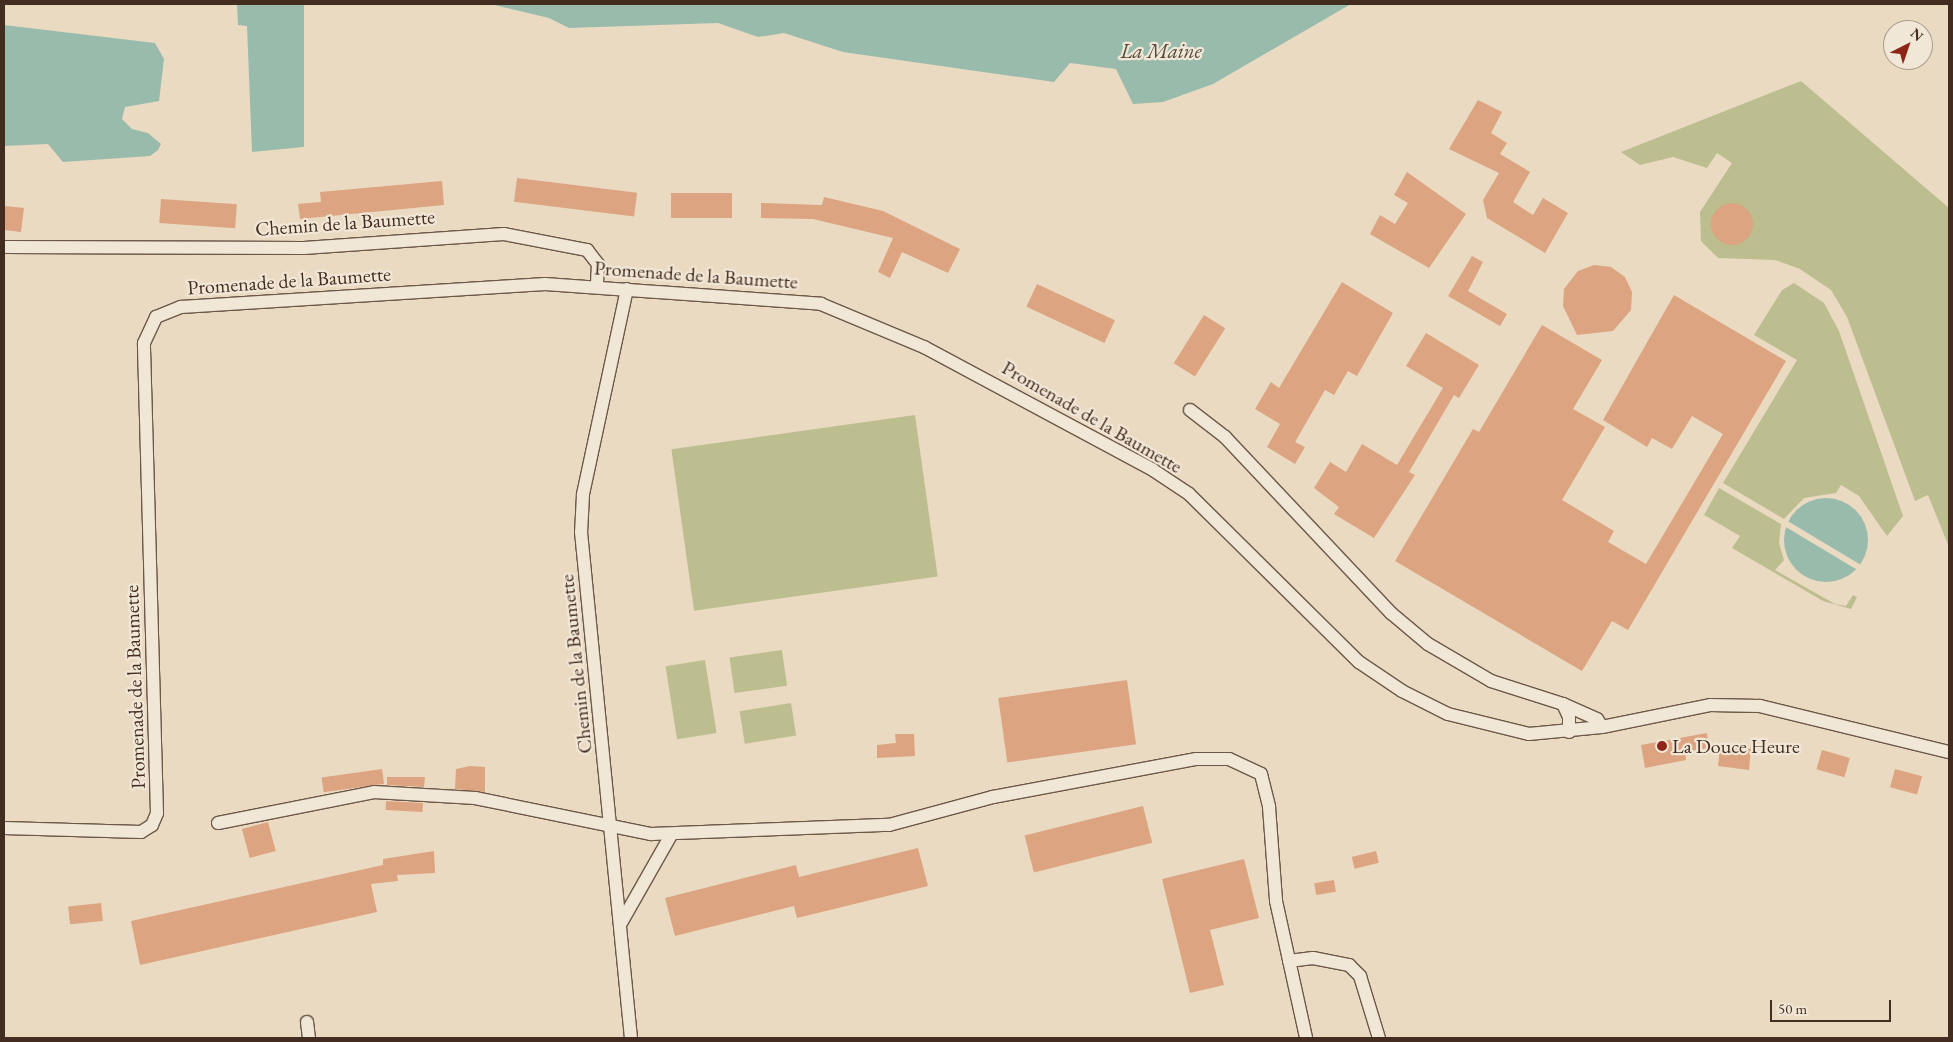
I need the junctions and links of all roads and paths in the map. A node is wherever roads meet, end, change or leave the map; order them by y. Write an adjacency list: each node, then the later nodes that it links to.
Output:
1 (4, 247): 2 (street, Chemin de la Baumette)
2 (597, 286): 3 (street, Promenade de la Baumette); 10 (street, Promenade de la Baumette)
3 (628, 289): 7 (street, Promenade de la Baumette); 11 (street, Chemin de la Baumette)
4 (1190, 410): 5 (street)
5 (1562, 704): 6 (street); 7 (street)
6 (1602, 727): 7 (street, Promenade de la Baumette); 8 (street, Promenade de la Baumette)
7 (1569, 732)
8 (1949, 752)
9 (218, 824): 11 (street)
10 (4, 828)
11 (611, 829): 12 (street); 13 (street, Chemin de la Baumette)
12 (671, 835): 13 (street); 14 (street)
13 (620, 925): 17 (street, Chemin de la Baumette)
14 (1289, 961): 18 (street); 19 (street)
15 (307, 1022): 16 (street)
16 (309, 1038)
17 (631, 1038)
18 (1306, 1038)
19 (1379, 1038)

